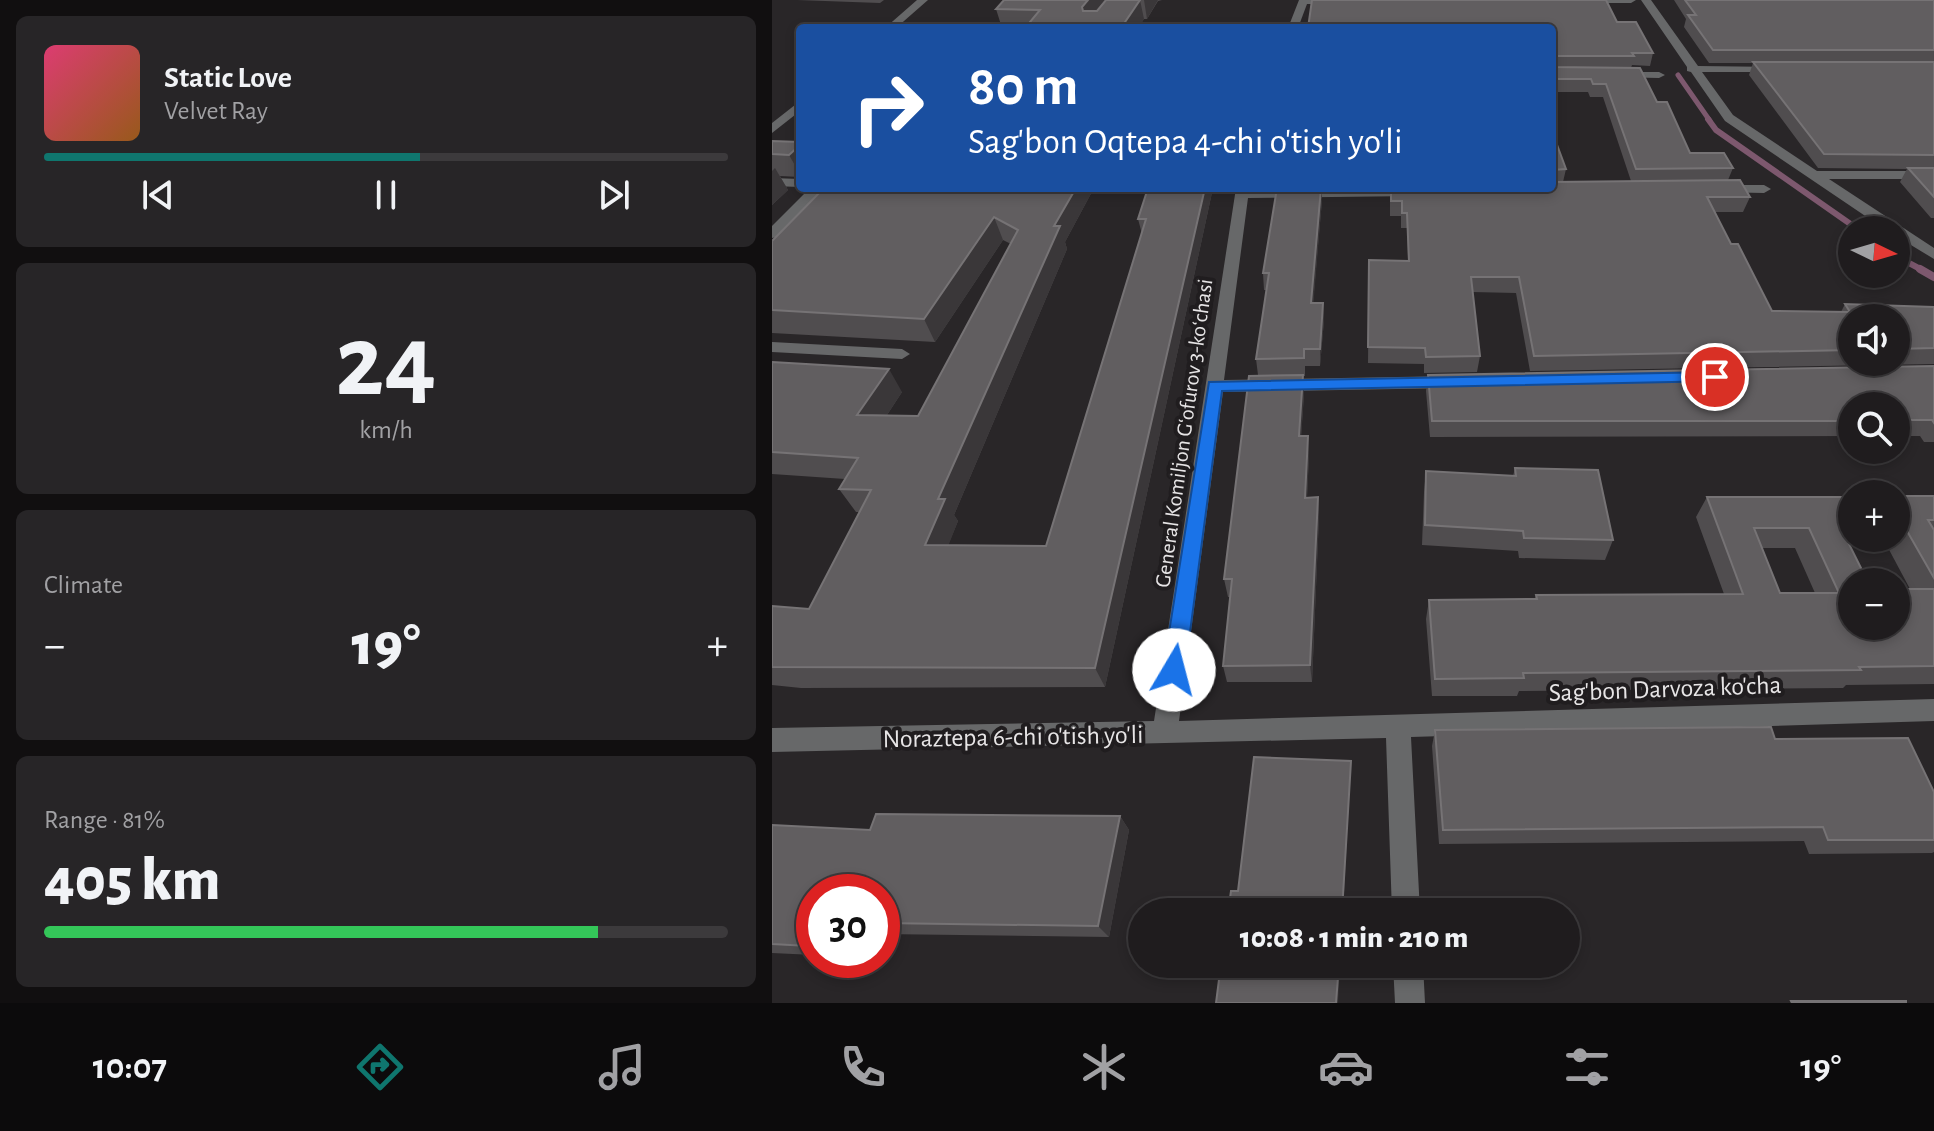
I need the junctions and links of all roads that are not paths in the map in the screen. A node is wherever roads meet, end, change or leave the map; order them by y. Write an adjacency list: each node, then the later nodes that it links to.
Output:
1 (923, 0): 7 (street)
2 (1304, 0): 6 (street); 8 (street)
3 (1567, 0): 4 (street)
4 (1631, 0)
5 (1646, 0): 9 (street)
6 (1350, 1)
7 (895, 24)
8 (1295, 24)
9 (1691, 69): 10 (street); 15 (street)
10 (1782, 69)
11 (1598, 75): 12 (street)
12 (1659, 75)
13 (796, 108): 14 (street)
14 (772, 129)
15 (1810, 175): 16 (street); 23 (street)
16 (1934, 175)
17 (772, 182): 18 (street)
18 (796, 183)
19 (1764, 189): 20 (street)
20 (1701, 190)
21 (814, 192): 24 (street)
22 (1242, 192): 30 (street, General Komiljon Gʻofurov 3-koʻchasi)
23 (1874, 216)
24 (772, 234)
25 (1910, 239): 26 (street)
26 (1934, 255)
27 (772, 347): 28 (street)
28 (902, 354)
29 (1470, 381): 30 (street)
30 (1214, 386): 33 (street, General Komiljon Gʻofurov 3-koʻchasi)
31 (1934, 710): 32 (street, Sag'bon Darvoza ko'cha)
32 (1398, 726): 33 (street, Noraztepa 6-chi o'tish yo'li); 35 (street)
33 (1165, 733): 34 (street, Noraztepa 6-chi o'tish yo'li)
34 (772, 740)
35 (1405, 898)
36 (1409, 978): 37 (street)
37 (1410, 1003)

